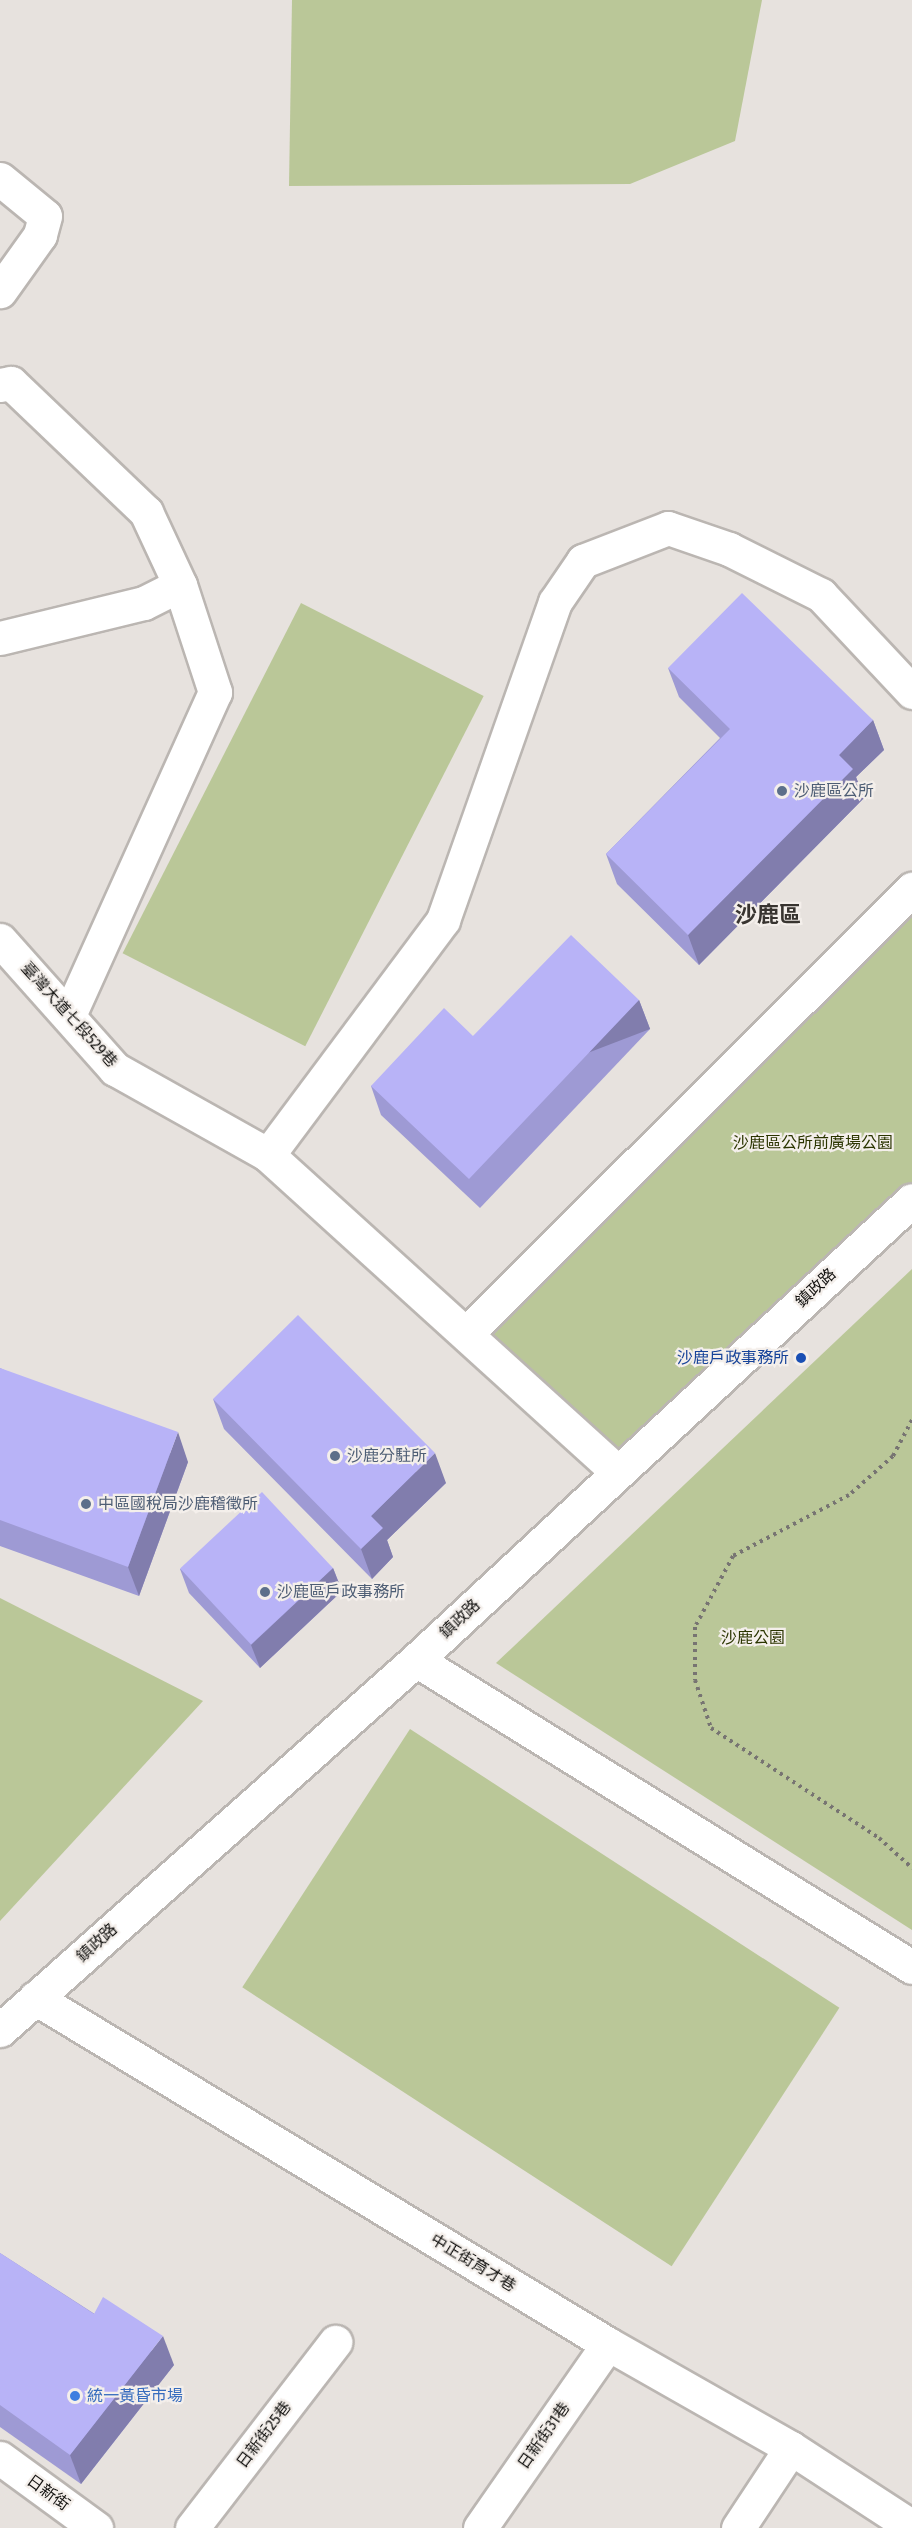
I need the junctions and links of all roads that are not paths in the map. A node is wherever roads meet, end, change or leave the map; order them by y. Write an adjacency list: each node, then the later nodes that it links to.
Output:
1 (0, 178): 2 (street)
2 (0, 291)
3 (0, 385): 4 (street)
4 (180, 585): 5 (street); 9 (street)
5 (0, 638)
6 (912, 692): 10 (street)
7 (912, 889): 12 (street)
8 (0, 940): 9 (street, 臺灣大道七段529巷)
9 (70, 1013): 10 (street, 臺灣大道七段529巷)
10 (268, 1155): 12 (street, 臺灣大道七段529巷)
11 (912, 1200): 13 (street, 鎮政路)
12 (468, 1334): 13 (street, 臺灣大道七段529巷)
13 (617, 1472): 14 (street, 鎮政路)
14 (416, 1660): 15 (street); 16 (street, 鎮政路)
15 (912, 1967)
16 (34, 1998): 17 (street, 鎮政路); 19 (street, 中正街育才巷)
17 (0, 2030)
18 (335, 2342): 24 (street, 日新街25巷)
19 (608, 2344): 20 (street, 中正街育才巷); 25 (street, 日新街31巷)
20 (791, 2448): 22 (street, 中正街育才巷); 26 (street)
21 (0, 2458): 23 (street, 日新街)
22 (912, 2527)
23 (96, 2528)
24 (192, 2528)
25 (480, 2528)
26 (738, 2528)

